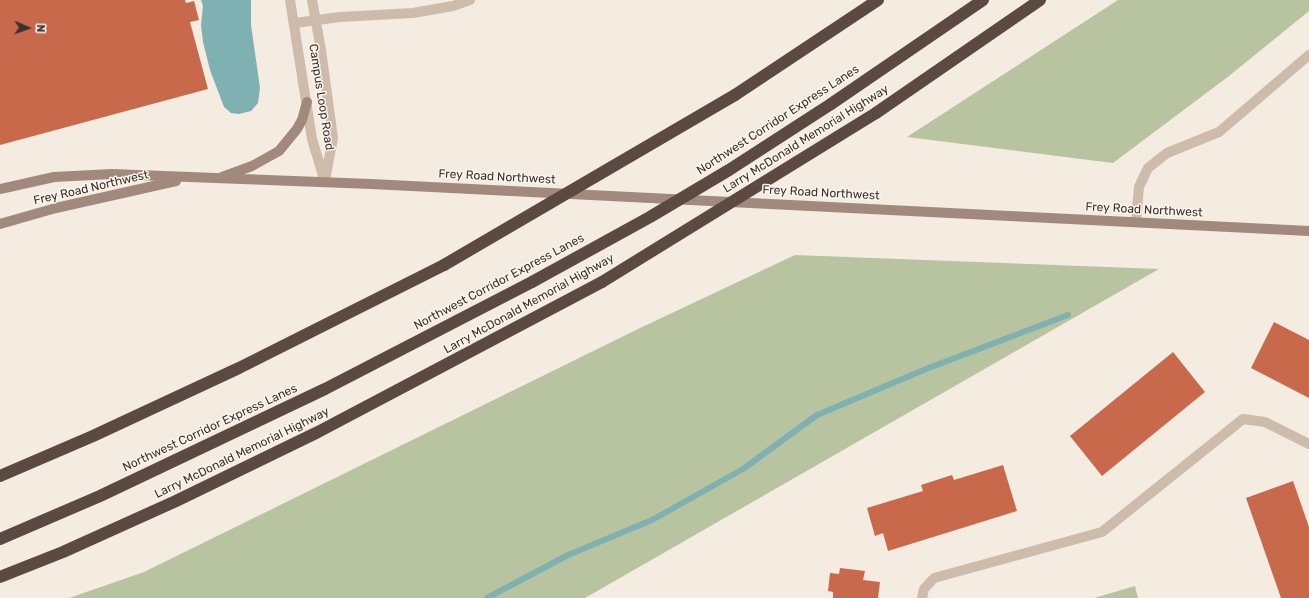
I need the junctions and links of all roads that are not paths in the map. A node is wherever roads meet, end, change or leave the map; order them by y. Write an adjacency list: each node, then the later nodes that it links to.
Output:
1 (290, 0): 8 (street, Campus Loop Road)
2 (312, 0): 7 (street, Campus Loop Road)
3 (470, 0): 7 (street)
4 (878, 0): 19 (highway, bridge)
5 (983, 0): 20 (highway, Northwest Corridor Express Lanes, bridge)
6 (1040, 0): 21 (highway, Larry McDonald Memorial Highway, bridge)
7 (316, 20): 8 (street); 13 (street, Campus Loop Road)
8 (295, 23): 10 (street, Campus Loop Road)
9 (1309, 55): 15 (street)
10 (307, 102): 12 (main road); 13 (street, Campus Loop Road)
11 (188, 178): 12 (main road, Frey Road Northwest); 14 (main road, Frey Road Northwest); 16 (main road, Frey Road Northwest)
12 (216, 178): 13 (main road, Frey Road Northwest)
13 (324, 182): 15 (main road, Frey Road Northwest)
14 (0, 188)
15 (1136, 222): 17 (main road, Frey Road Northwest)
16 (0, 224)
17 (1309, 231)
18 (1309, 444): 22 (street)
19 (0, 476)
20 (0, 539)
21 (0, 577)
22 (922, 598)

